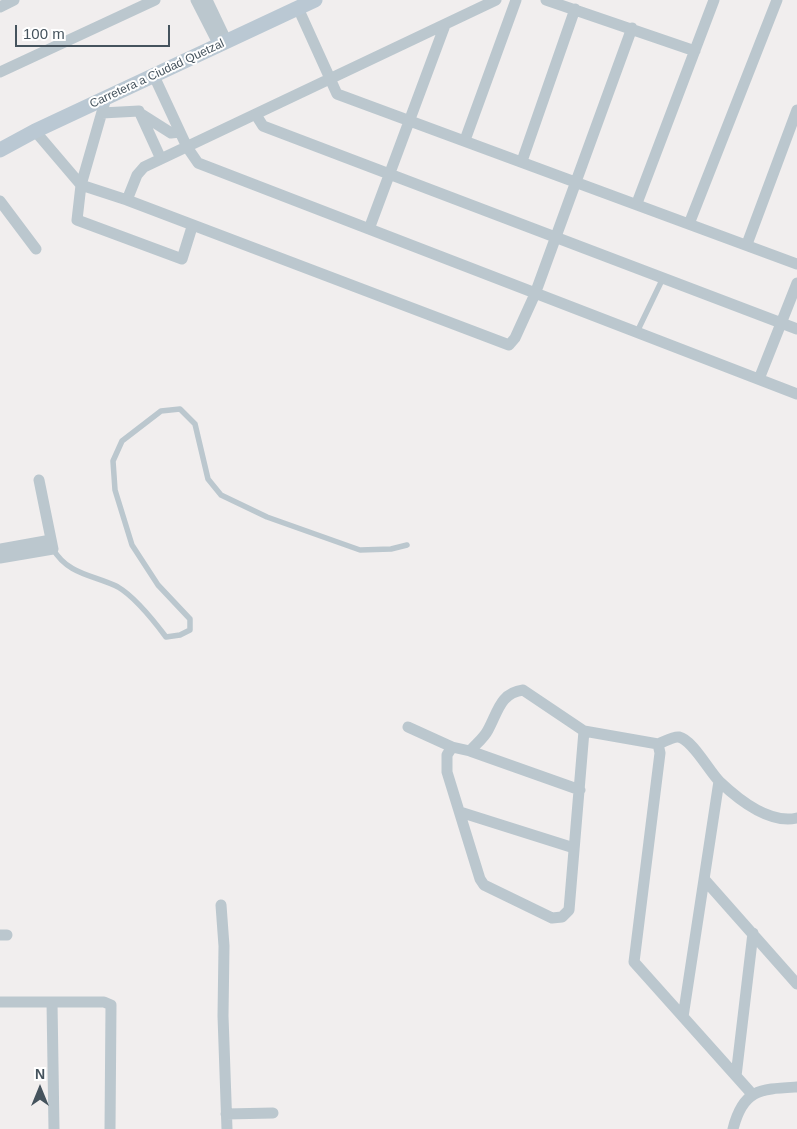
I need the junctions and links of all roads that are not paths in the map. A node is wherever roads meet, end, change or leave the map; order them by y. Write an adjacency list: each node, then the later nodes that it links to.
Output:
1 (14, 0): 11 (street)
2 (155, 0): 18 (street)
3 (196, 0): 16 (street)
4 (207, 0): 16 (street)
5 (316, 0): 12 (main road, Carretera a Ciudad Quetzal)
6 (496, 0): 14 (street)
7 (516, 0): 29 (street)
8 (546, 0): 13 (street)
9 (714, 0): 17 (street)
10 (777, 0): 40 (street)
11 (0, 7)
12 (298, 8): 16 (main road, Carretera a Ciudad Quetzal); 20 (street)
13 (575, 9): 15 (street); 33 (street)
14 (444, 24): 20 (street); 26 (street)
15 (632, 28): 17 (street); 35 (street)
16 (223, 43): 19 (main road, Carretera a Ciudad Quetzal)
17 (695, 51): 39 (street)
18 (0, 72)
19 (154, 76): 21 (main road, Carretera a Ciudad Quetzal); 28 (street)
20 (330, 79): 25 (street); 26 (street)
21 (106, 98): 23 (street); 27 (main road, Carretera a Ciudad Quetzal)
22 (797, 110): 44 (street)
23 (102, 113): 24 (street); 36 (street)
24 (141, 114): 28 (street); 32 (street)
25 (256, 115): 30 (street); 34 (street)
26 (410, 120): 29 (street); 34 (street)
27 (35, 131): 31 (main road, Carretera a Ciudad Quetzal); 36 (street)
28 (180, 132): 30 (street)
29 (465, 140): 33 (street)
30 (187, 147): 32 (street); 42 (street)
31 (0, 150)
32 (161, 159): 37 (street)
33 (522, 161): 35 (street)
34 (389, 174): 42 (street); 43 (street)
35 (576, 181): 39 (street); 43 (street)
36 (81, 185): 37 (street); 41 (street)
37 (127, 200): 41 (street)
38 (0, 201): 45 (street)
39 (637, 203): 40 (street)
40 (689, 224): 44 (street)
41 (192, 227): 49 (street)
42 (369, 229): 49 (street)
43 (554, 238): 47 (street); 49 (street)
44 (747, 244): 46 (street)
45 (36, 249)
46 (797, 264)
47 (663, 278): 50 (street); 52 (lane)
48 (797, 283): 50 (street)
49 (535, 294): 52 (street)
50 (781, 324): 51 (street); 53 (street)
51 (797, 329)
52 (637, 333): 53 (street)
53 (759, 379): 54 (street)
54 (797, 394)
55 (39, 480): 56 (street)
56 (52, 544): 57 (lane); 58 (street); 59 (street)
57 (407, 545)
58 (0, 548)
59 (0, 558)
60 (408, 727): 63 (street)
61 (584, 731): 62 (street); 64 (street); 66 (street)
62 (658, 744): 65 (street); 76 (street)
63 (452, 747): 64 (street); 67 (street)
64 (470, 751): 66 (street)
65 (719, 782): 68 (street); 70 (street)
66 (580, 790): 69 (street)
67 (460, 812): 69 (street); 69 (street)
68 (797, 818)
69 (574, 848)
70 (704, 879): 72 (street); 76 (street)
71 (221, 905): 82 (street)
72 (753, 933): 73 (street); 77 (street)
73 (797, 984)
74 (0, 1002): 75 (street)
75 (52, 1002): 83 (street); 84 (street)
76 (683, 1017): 77 (street)
77 (736, 1076): 80 (street)
78 (797, 1081): 79 (street)
79 (797, 1087): 80 (street)
80 (752, 1094): 86 (street)
81 (273, 1113): 82 (street)
82 (226, 1114): 85 (street)
83 (54, 1129)
84 (110, 1129)
85 (227, 1129)
86 (733, 1129)

